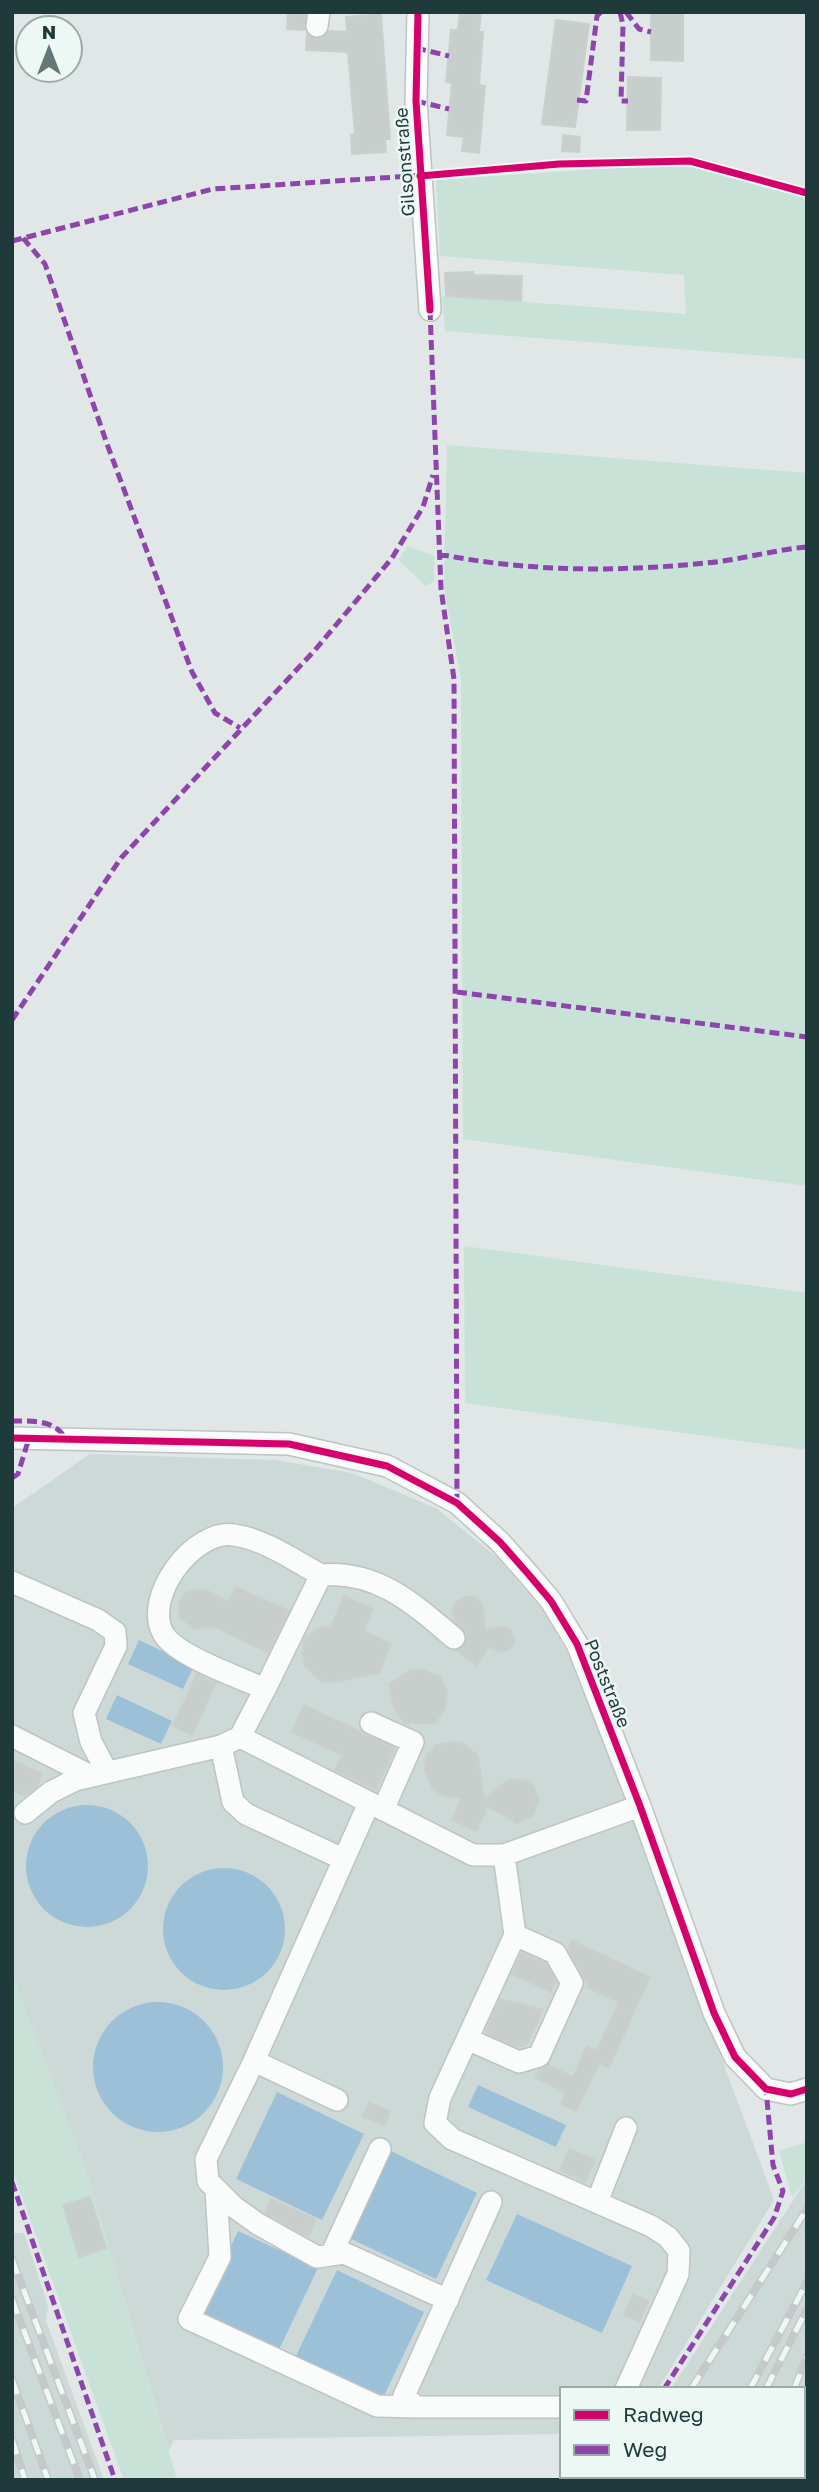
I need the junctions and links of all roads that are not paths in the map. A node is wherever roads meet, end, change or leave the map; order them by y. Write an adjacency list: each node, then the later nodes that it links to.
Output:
1 (418, 12): 2 (street, Gilsonstraße)
2 (430, 310)
3 (12, 1438): 12 (street, Poststraße)
4 (321, 1575): 6 (street); 7 (street); 7 (street)
5 (12, 1581): 11 (street)
6 (454, 1638)
7 (265, 1689): 10 (street)
8 (371, 1723): 13 (street)
9 (12, 1736): 11 (street)
10 (230, 1741): 11 (street); 13 (street); 16 (street)
11 (99, 1774): 14 (street)
12 (640, 1806): 15 (street); 20 (street, Poststraße)
13 (376, 1807): 15 (street); 16 (street)
14 (25, 1813)
15 (504, 1855): 17 (street)
16 (343, 1859): 19 (street)
17 (515, 1935): 18 (street); 18 (street)
18 (467, 2039): 26 (street)
19 (254, 2061): 21 (street); 24 (street)
20 (807, 2089)
21 (338, 2100)
22 (626, 2129): 26 (street)
23 (380, 2149): 27 (street)
24 (216, 2189): 27 (street); 30 (street)
25 (491, 2202): 28 (street)
26 (597, 2202): 29 (street)
27 (332, 2253): 28 (street)
28 (448, 2300): 30 (street)
29 (627, 2387)
30 (416, 2407): 31 (street)
31 (560, 2407)

